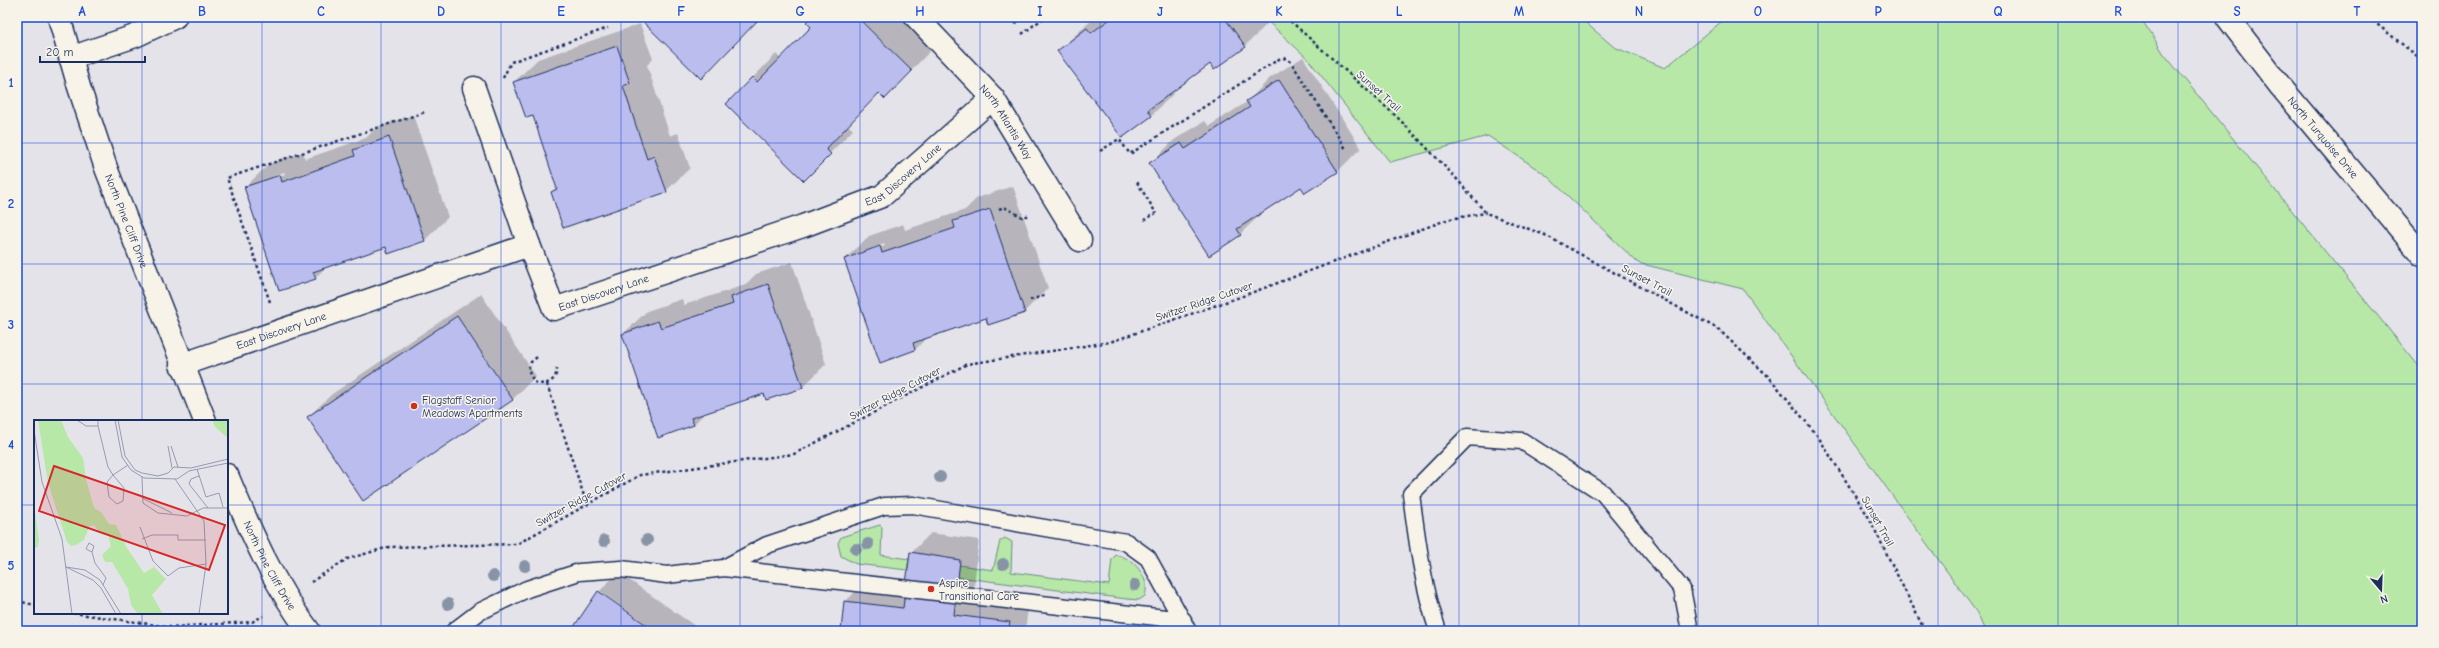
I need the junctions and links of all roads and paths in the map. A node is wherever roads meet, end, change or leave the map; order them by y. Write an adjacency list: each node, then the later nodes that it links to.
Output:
1 (59, 17): 12 (street, North Pine Cliff Drive)
2 (175, 17): 12 (street)
3 (916, 17): 16 (street, North Atlantis Way)
4 (1024, 17): 9 (path)
5 (1045, 17): 11 (path)
6 (1286, 17): 23 (path, Sunset Trail)
7 (2227, 17): 27 (street, North Turquoise Drive)
8 (2368, 17): 13 (path)
9 (1015, 24)
10 (608, 28): 14 (path)
11 (1022, 34)
12 (70, 58): 32 (street, North Pine Cliff Drive)
13 (2422, 60)
14 (503, 78)
15 (474, 88): 26 (street)
16 (993, 98): 25 (street, North Atlantis Way); 26 (street, East Discovery Lane)
17 (424, 112): 30 (path)
18 (1346, 149): 19 (path)
19 (1100, 151)
20 (1137, 182): 24 (path)
21 (999, 209): 22 (path)
22 (1036, 210)
23 (1486, 213): 37 (path, Switzer Ridge Cutover); 49 (path, Sunset Trail)
24 (1144, 220)
25 (1080, 240)
26 (529, 245): 32 (street, East Discovery Lane)
27 (2422, 255)
28 (1047, 295): 29 (path)
29 (1030, 300)
30 (272, 308)
31 (537, 356): 34 (path)
32 (181, 365): 35 (street, North Pine Cliff Drive)
33 (557, 368): 34 (path)
34 (547, 384): 37 (path)
35 (204, 420)
36 (228, 477): 45 (street, North Pine Cliff Drive)
37 (587, 505): 39 (path, Switzer Ridge Cutover)
38 (724, 568): 44 (lane); 44 (lane); 46 (lane)
39 (318, 577)
40 (17, 601): 41 (path)
41 (34, 605)
42 (80, 614): 43 (path)
43 (252, 622)
44 (1186, 625)
45 (309, 631)
46 (454, 631)
47 (1438, 631): 48 (lane)
48 (1690, 631)
49 (1925, 631)

